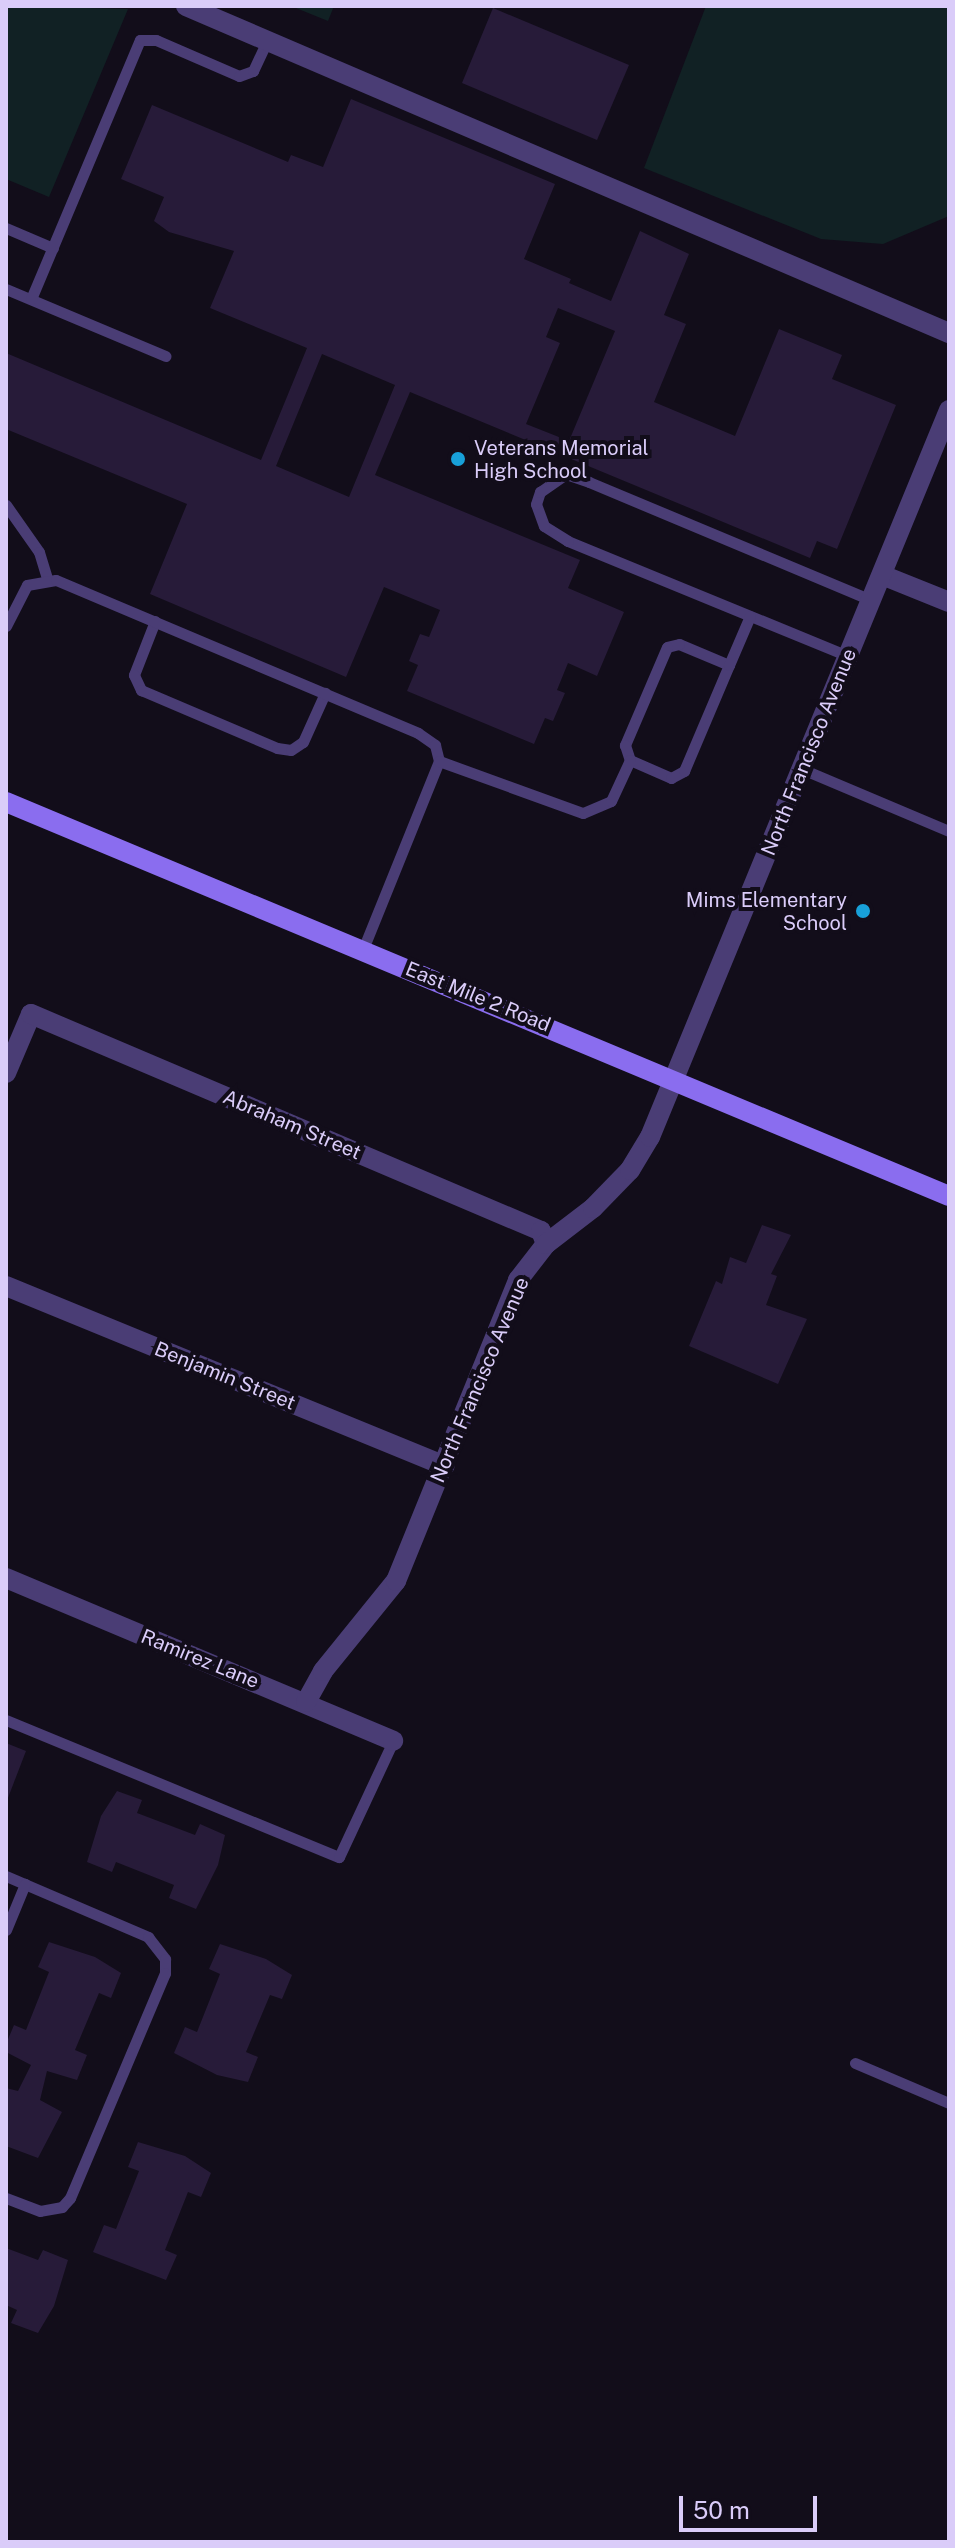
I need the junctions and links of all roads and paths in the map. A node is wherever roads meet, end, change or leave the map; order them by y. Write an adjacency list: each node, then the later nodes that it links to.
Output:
1 (186, 6): 2 (street)
2 (267, 41): 4 (lane); 7 (street)
3 (6, 228): 4 (lane)
4 (53, 248): 6 (lane)
5 (6, 289): 6 (lane)
6 (31, 299): 8 (lane)
7 (949, 333)
8 (165, 356)
9 (947, 419): 11 (street, North Francisco Avenue)
10 (6, 505): 12 (lane)
11 (882, 575): 13 (street, North Francisco Avenue); 14 (street)
12 (47, 579): 16 (lane); 17 (lane)
13 (871, 600): 15 (lane); 18 (street, North Francisco Avenue)
14 (949, 602)
15 (750, 616): 18 (lane); 19 (lane)
16 (155, 621): 20 (lane); 20 (lane)
17 (6, 626)
18 (848, 656): 23 (street, North Francisco Avenue)
19 (729, 665): 21 (lane); 21 (lane)
20 (325, 693): 22 (lane)
21 (630, 760): 22 (lane)
22 (439, 761): 26 (lane)
23 (802, 769): 25 (lane); 28 (street, North Francisco Avenue)
24 (6, 802): 26 (main road, East Mile 2 Road)
25 (949, 831)
26 (363, 949): 28 (main road, East Mile 2 Road)
27 (6, 1073): 30 (street, Abraham Street)
28 (676, 1079): 29 (main road, East Mile 2 Road); 30 (street, North Francisco Avenue)
29 (949, 1196)
30 (546, 1244): 32 (street, North Francisco Avenue)
31 (6, 1286): 32 (street, Benjamin Street)
32 (444, 1466): 34 (street, North Francisco Avenue)
33 (6, 1578): 34 (street, Ramirez Lane)
34 (306, 1702): 36 (street, Ramirez Lane)
35 (6, 1720): 36 (lane)
36 (393, 1741)
37 (6, 1876): 38 (lane)
38 (25, 1884): 39 (lane); 42 (lane)
39 (6, 1930)
40 (855, 2063): 41 (lane)
41 (949, 2103)
42 (6, 2198)

